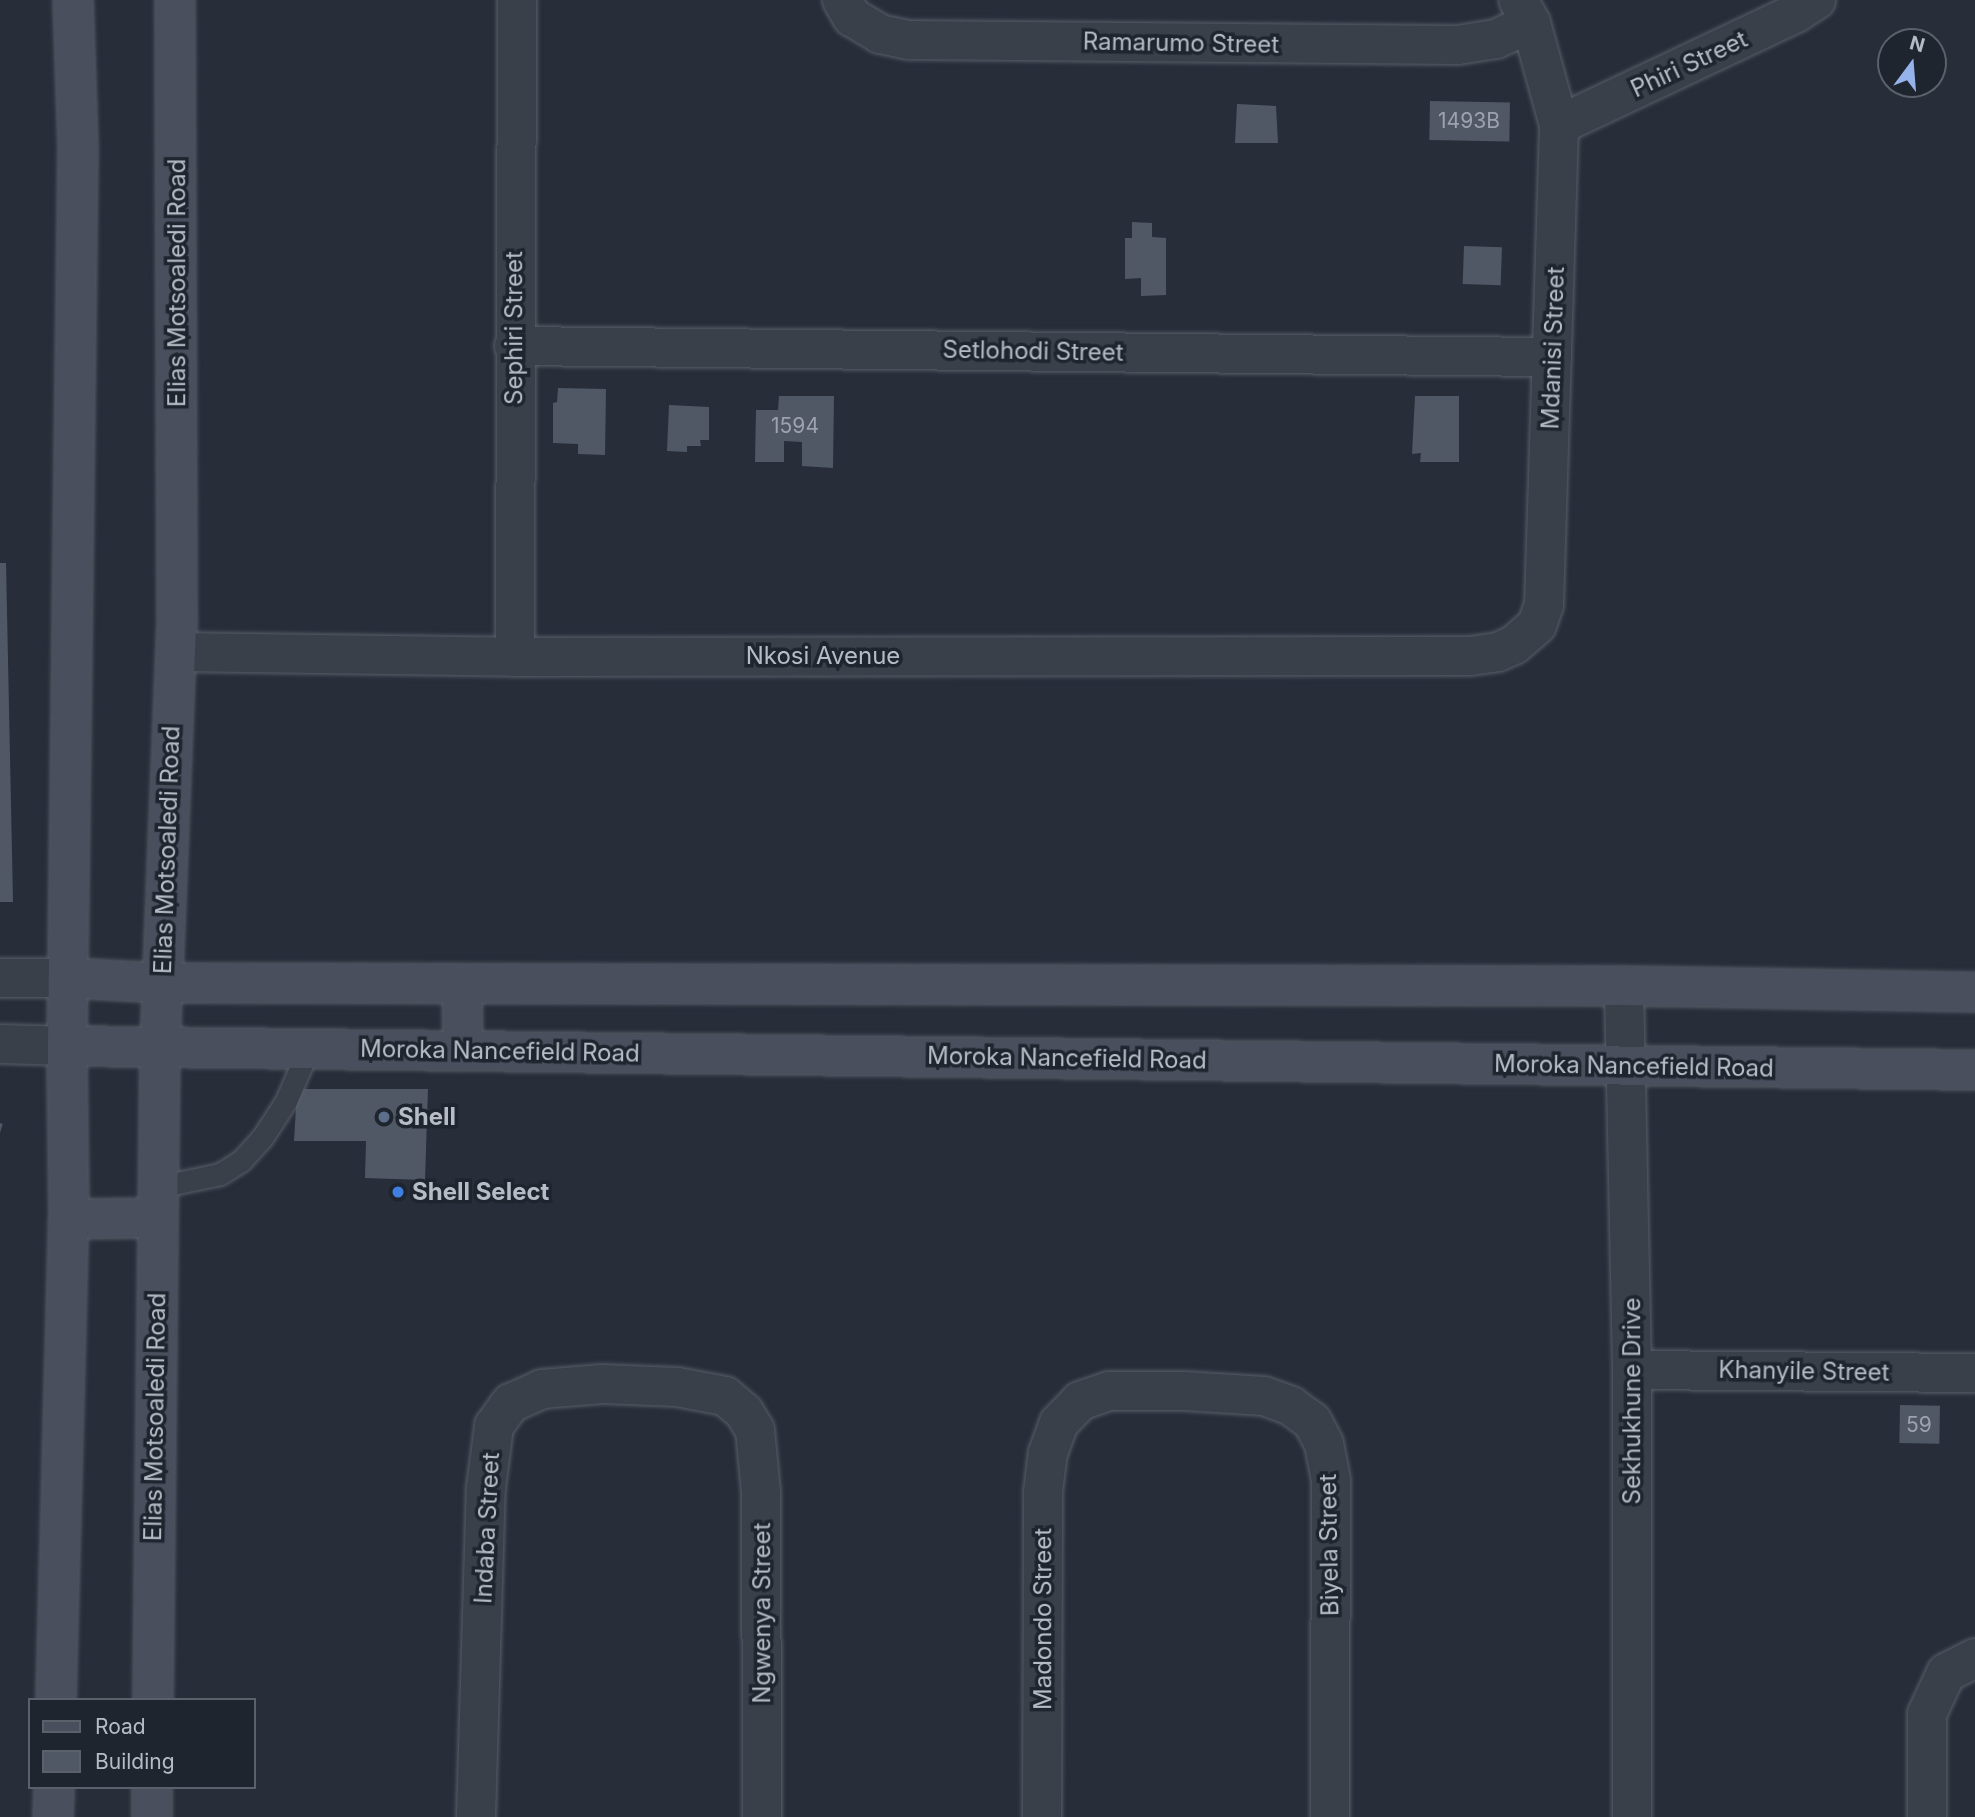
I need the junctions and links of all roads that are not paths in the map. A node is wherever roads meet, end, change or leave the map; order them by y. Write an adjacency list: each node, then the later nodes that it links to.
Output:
1 (73, 0): 14 (main road)
2 (175, 0): 10 (main road, Elias Motsoaledi Road)
3 (517, 0): 8 (street, Sephiri Street)
4 (842, 0): 6 (street, Ramarumo Street)
5 (1816, 0): 7 (street, Phiri Street)
6 (1524, 12): 7 (street, Mdanisi Street)
7 (1559, 125): 9 (street, Mdanisi Street)
8 (514, 346): 9 (street, Setlohodi Street); 12 (street, Sephiri Street)
9 (1552, 357): 11 (street, Mdanisi Street)
10 (176, 652): 12 (street, Nkosi Avenue); 15 (main road, Elias Motsoaledi Road)
11 (1470, 656): 12 (street, Nkosi Avenue)
12 (515, 657)
13 (0, 978): 14 (street)
14 (69, 978): 15 (main road); 20 (main road)
15 (162, 983): 16 (main road); 21 (main road, Elias Motsoaledi Road)
16 (462, 984): 17 (main road); 23 (main road)
17 (1623, 986): 18 (main road); 24 (street, Sekhukhune Drive)
18 (1975, 992)
19 (0, 1044): 20 (street)
20 (67, 1046): 21 (main road, Moroka Nancefield Road); 27 (main road)
21 (160, 1047): 22 (main road, Moroka Nancefield Road); 26 (main road, Elias Motsoaledi Road)
22 (310, 1048): 23 (main road, Moroka Nancefield Road); 26 (lane)
23 (463, 1051): 24 (main road, Moroka Nancefield Road)
24 (1627, 1067): 25 (main road, Moroka Nancefield Road); 28 (street, Sekhukhune Drive)
25 (1975, 1070)
26 (157, 1203): 27 (main road); 34 (main road, Elias Motsoaledi Road)
27 (69, 1219): 33 (main road)
28 (1632, 1370): 29 (street, Khanyile Street); 43 (street, Sekhukhune Drive)
29 (1975, 1373)
30 (744, 1412): 39 (street, Indaba Street); 40 (street, Ngwenya Street)
31 (1059, 1423): 41 (street, Madondo Street); 42 (street, Biyela Street)
32 (1975, 1658): 44 (street)
33 (56, 1698)
34 (153, 1698)
35 (54, 1789): 37 (main road)
36 (152, 1789): 38 (main road)
37 (53, 1817)
38 (152, 1817)
39 (476, 1817)
40 (762, 1817)
41 (1042, 1817)
42 (1330, 1817)
43 (1632, 1817)
44 (1927, 1817)

